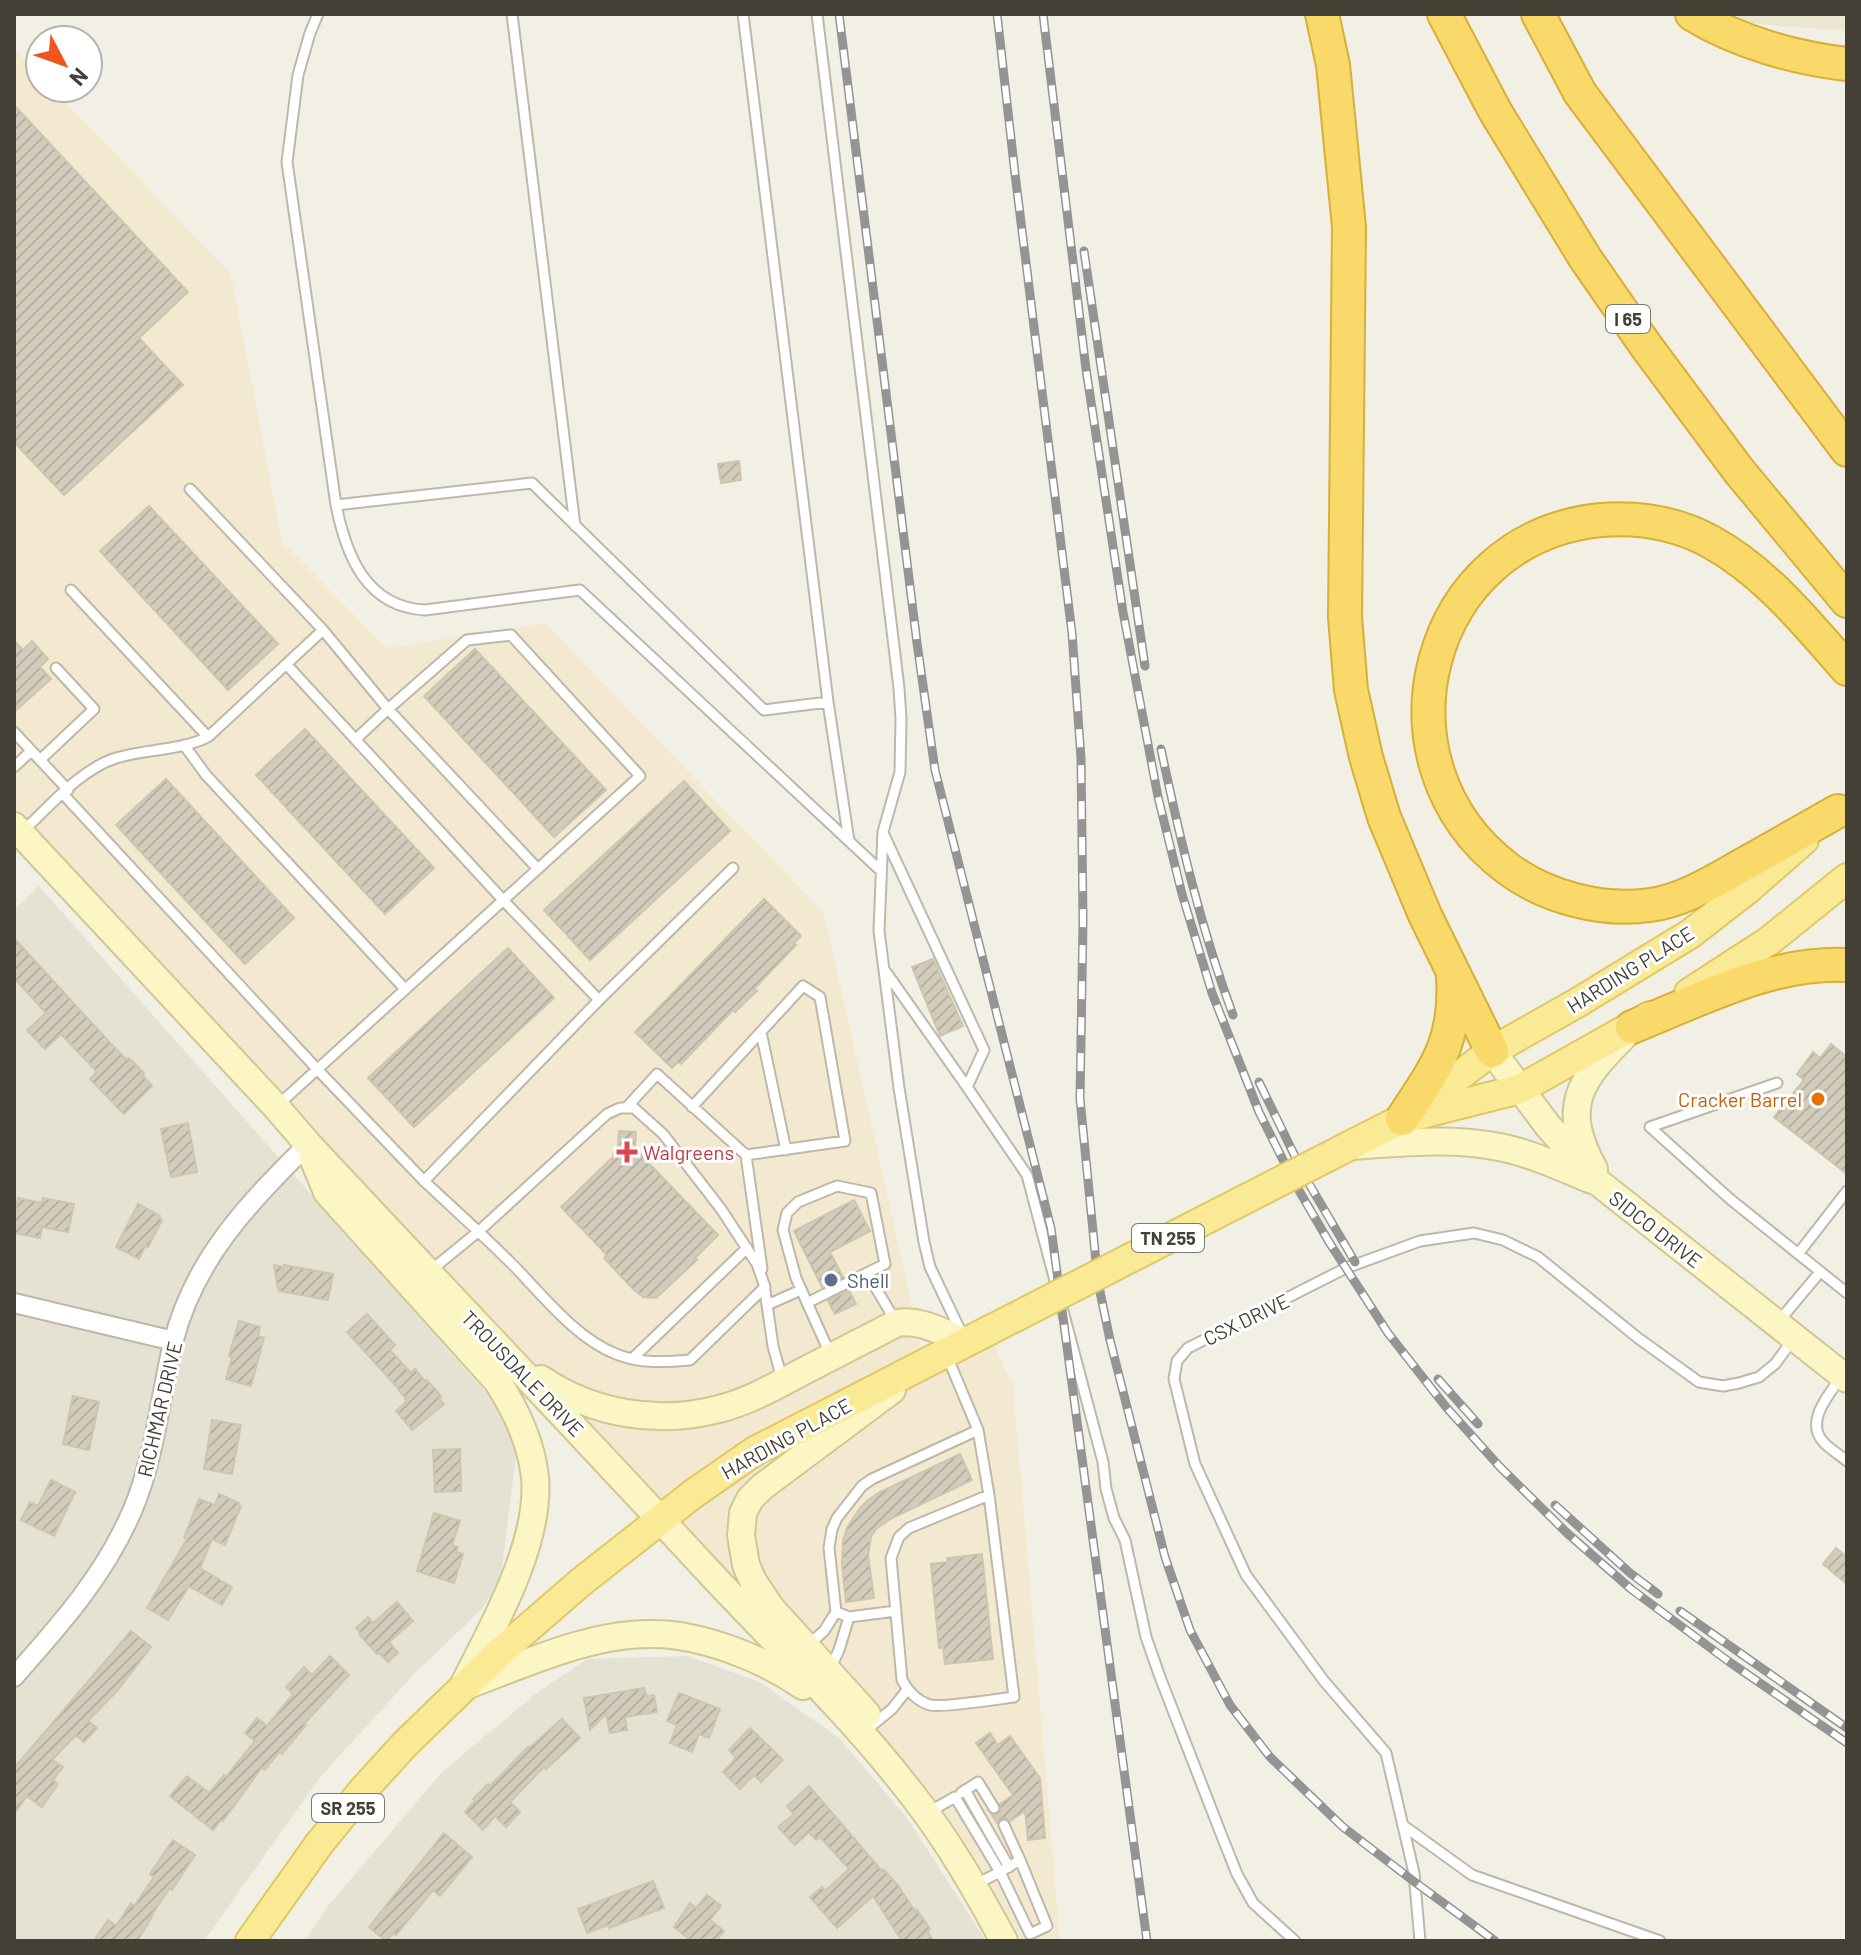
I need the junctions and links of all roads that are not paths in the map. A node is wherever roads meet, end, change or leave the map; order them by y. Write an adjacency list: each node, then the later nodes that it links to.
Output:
1 (318, 14): 12 (lane)
2 (512, 14): 13 (lane)
3 (743, 14): 20 (lane)
4 (817, 14): 32 (lane)
5 (1322, 14): 41 (highway)
6 (1444, 14): 15 (highway, I 65)
7 (1538, 14): 10 (highway)
8 (1692, 14): 9 (highway)
9 (1847, 64)
10 (1847, 450)
11 (190, 489): 16 (lane)
12 (336, 505): 13 (lane); 33 (lane)
13 (575, 526): 20 (lane)
14 (71, 590): 23 (lane)
15 (1847, 601)
16 (323, 630): 17 (lane); 21 (lane)
17 (287, 665): 23 (lane); 24 (lane)
18 (56, 668): 27 (lane)
19 (1847, 669): 30 (highway)
20 (828, 702): 33 (lane)
21 (388, 709): 24 (lane); 35 (lane); 35 (lane)
22 (14, 732): 26 (lane)
23 (208, 737): 25 (lane)
24 (356, 739): 38 (lane)
25 (184, 745): 29 (lane); 42 (lane)
26 (31, 751): 27 (lane); 28 (lane)
27 (40, 760): 29 (lane)
28 (14, 767)
29 (65, 792): 31 (lane); 47 (lane)
30 (1842, 807): 46 (main road, HARDING PLACE / TN 255)
31 (17, 829): 51 (street, TROUSDALE DRIVE)
32 (883, 832): 36 (lane); 49 (lane)
33 (849, 841): 36 (lane)
34 (733, 868): 43 (lane)
35 (538, 869): 38 (lane)
36 (881, 871): 40 (lane)
37 (1847, 878): 44 (main road, HARDING PLACE / TN 255)
38 (503, 900): 42 (lane); 43 (lane)
39 (1847, 965): 44 (highway)
40 (884, 969): 49 (lane); 76 (lane)
41 (1453, 970): 46 (highway); 54 (highway)
42 (405, 989): 47 (lane)
43 (599, 1000): 58 (lane)
44 (1632, 1027): 50 (main road, HARDING PLACE / TN 255); 59 (street)
45 (761, 1032): 53 (lane); 56 (lane); 56 (lane)
46 (1492, 1051): 50 (street, SIDCO DRIVE); 54 (main road, HARDING PLACE / TN 255)
47 (317, 1069): 51 (lane); 58 (lane)
48 (1777, 1083): 63 (lane)
49 (967, 1087): 107 (lane)
50 (1520, 1089): 54 (main road, HARDING PLACE / TN 255); 59 (street, SIDCO DRIVE)
51 (276, 1107): 55 (street, TROUSDALE DRIVE)
52 (627, 1107): 53 (lane); 61 (lane); 62 (lane)
53 (692, 1107): 57 (lane)
54 (1406, 1130): 59 (street, TN 255); 76 (main road, HARDING PLACE / TN 255, bridge)
55 (308, 1144): 64 (street, TROUSDALE DRIVE); 75 (street, RICHMAR DRIVE); 92 (street)
56 (786, 1150): 57 (lane)
57 (746, 1155): 67 (lane)
58 (424, 1181): 61 (lane)
59 (1604, 1187): 74 (street, SIDCO DRIVE)
60 (1847, 1191): 63 (lane)
61 (479, 1231): 64 (lane); 79 (lane)
62 (747, 1248): 67 (lane); 79 (lane)
63 (1798, 1254): 65 (lane)
64 (428, 1272): 77 (street, TROUSDALE DRIVE)
65 (1820, 1272): 69 (lane); 74 (lane, CSX DRIVE)
66 (867, 1273): 68 (lane); 71 (lane); 73 (lane)
67 (765, 1287): 72 (lane); 79 (lane)
68 (801, 1290): 71 (lane); 72 (lane)
69 (1847, 1293)
70 (14, 1303): 75 (street)
71 (807, 1303): 78 (lane)
72 (767, 1305): 81 (lane)
73 (897, 1323): 76 (street); 78 (street)
74 (1786, 1331): 80 (street, SIDCO DRIVE); 101 (lane, CSX DRIVE)
75 (174, 1341): 91 (street, RICHMAR DRIVE)
76 (958, 1346): 82 (lane); 85 (main road, HARDING PLACE / SR 255); 89 (street)
77 (505, 1355): 81 (street); 85 (street, TROUSDALE DRIVE)
78 (832, 1357): 81 (street)
79 (632, 1359)
80 (1844, 1377): 83 (lane)
81 (782, 1382)
82 (978, 1430): 84 (lane); 87 (lane)
83 (1847, 1461)
84 (989, 1495): 86 (lane); 93 (lane)
85 (661, 1519): 89 (street, TROUSDALE DRIVE); 92 (main road, HARDING PLACE / SR 255)
86 (896, 1611): 88 (lane); 93 (lane)
87 (836, 1612): 88 (lane); 89 (lane)
88 (849, 1617): 90 (lane)
89 (799, 1654): 90 (street); 94 (street, TROUSDALE DRIVE)
90 (828, 1672): 95 (street)
91 (14, 1677)
92 (462, 1687): 94 (street); 105 (main road, HARDING PLACE / SR 255)
93 (907, 1690): 95 (lane)
94 (841, 1712): 95 (street, TROUSDALE DRIVE)
95 (872, 1729): 98 (street, TROUSDALE DRIVE)
96 (965, 1790): 97 (lane); 99 (lane); 103 (lane)
97 (955, 1797): 98 (lane); 103 (lane)
98 (920, 1805): 104 (street, TROUSDALE DRIVE)
99 (994, 1808)
100 (1004, 1825): 102 (lane)
101 (1404, 1826): 108 (lane, CSX DRIVE); 109 (lane)
102 (1020, 1860): 103 (lane); 103 (lane)
103 (1004, 1869): 104 (lane)
104 (973, 1886): 106 (street, TROUSDALE DRIVE)
105 (250, 1941)
106 (1004, 1941)
107 (1295, 1941)
108 (1420, 1941)
109 (1660, 1941)

